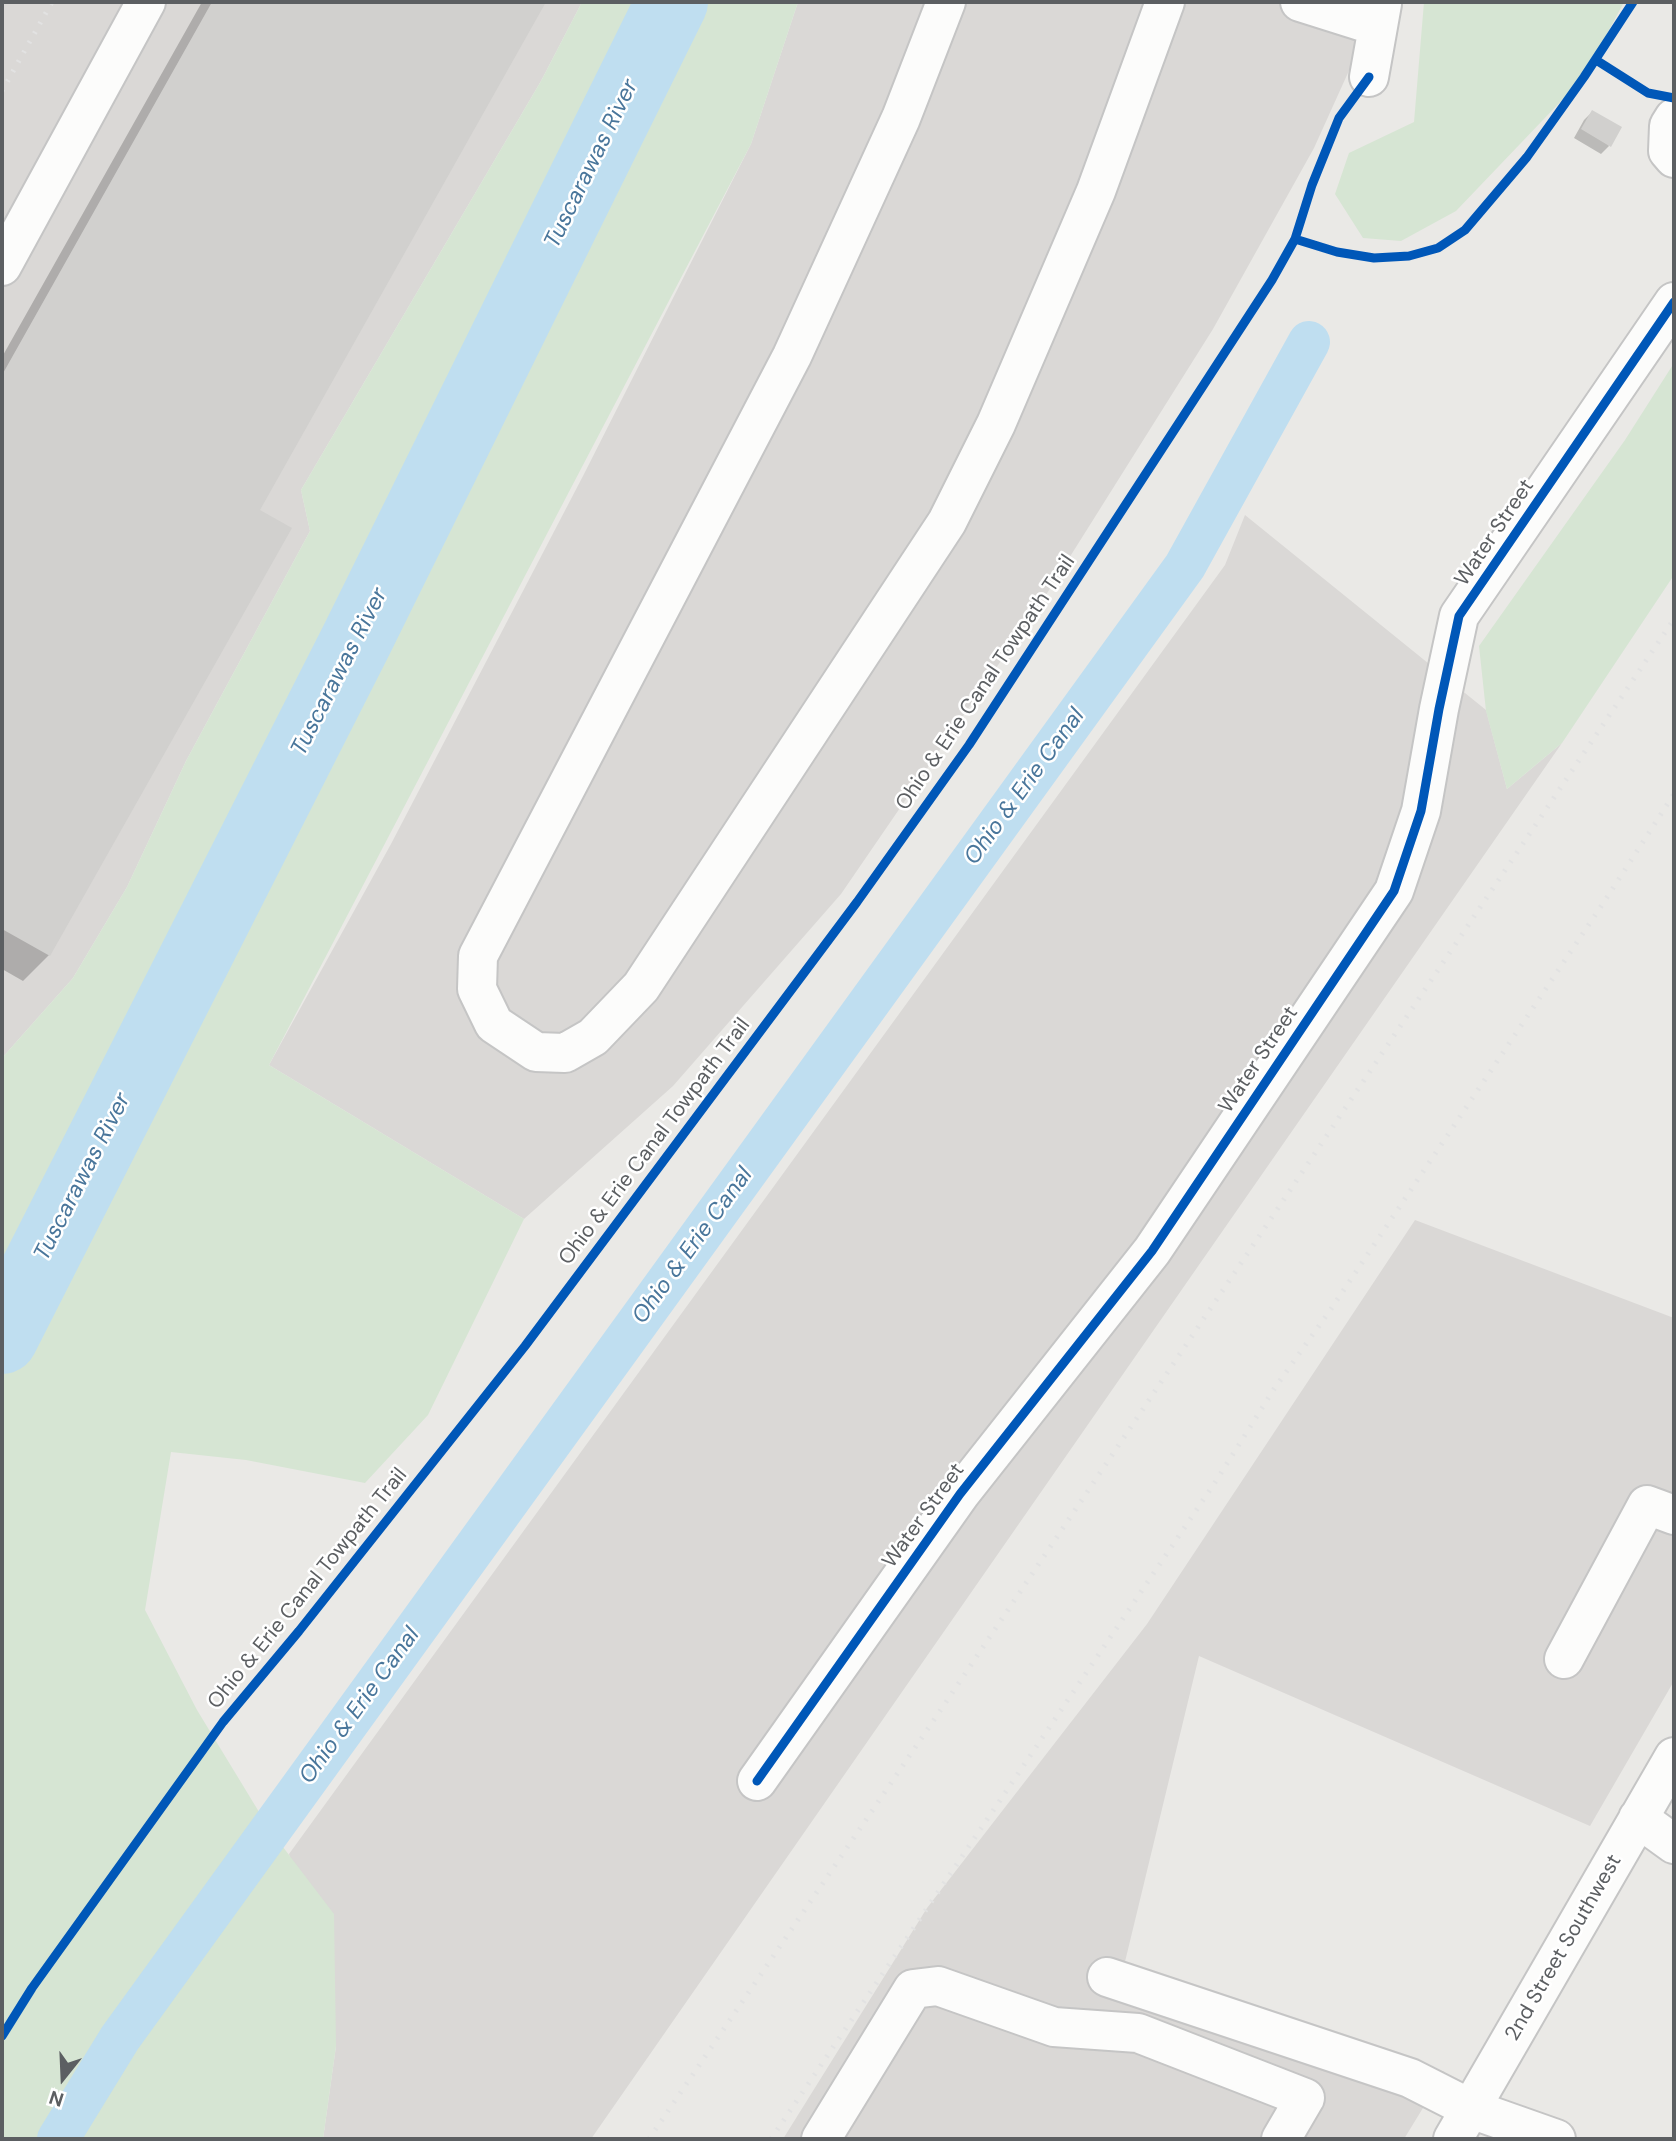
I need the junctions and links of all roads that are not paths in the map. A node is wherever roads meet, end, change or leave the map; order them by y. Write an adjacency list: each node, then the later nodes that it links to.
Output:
1 (146, 2): 9 (street)
2 (946, 2): 3 (street)
3 (1165, 2)
4 (1300, 2): 5 (street)
5 (1379, 14): 6 (street)
6 (1369, 77)
7 (1674, 118): 8 (street)
8 (1674, 158)
9 (2, 266)
10 (1674, 302): 14 (street, Water Street)
11 (1674, 1515): 12 (street)
12 (1564, 1659)
13 (1674, 1757): 15 (street, 2nd Street Southwest)
14 (757, 1781)
15 (1638, 1818): 16 (street); 18 (street, 2nd Street Southwest)
16 (1674, 1844)
17 (1107, 1977): 18 (street)
18 (1462, 2124): 21 (street)
19 (821, 2139): 20 (street)
20 (1281, 2139)
21 (1556, 2139)

